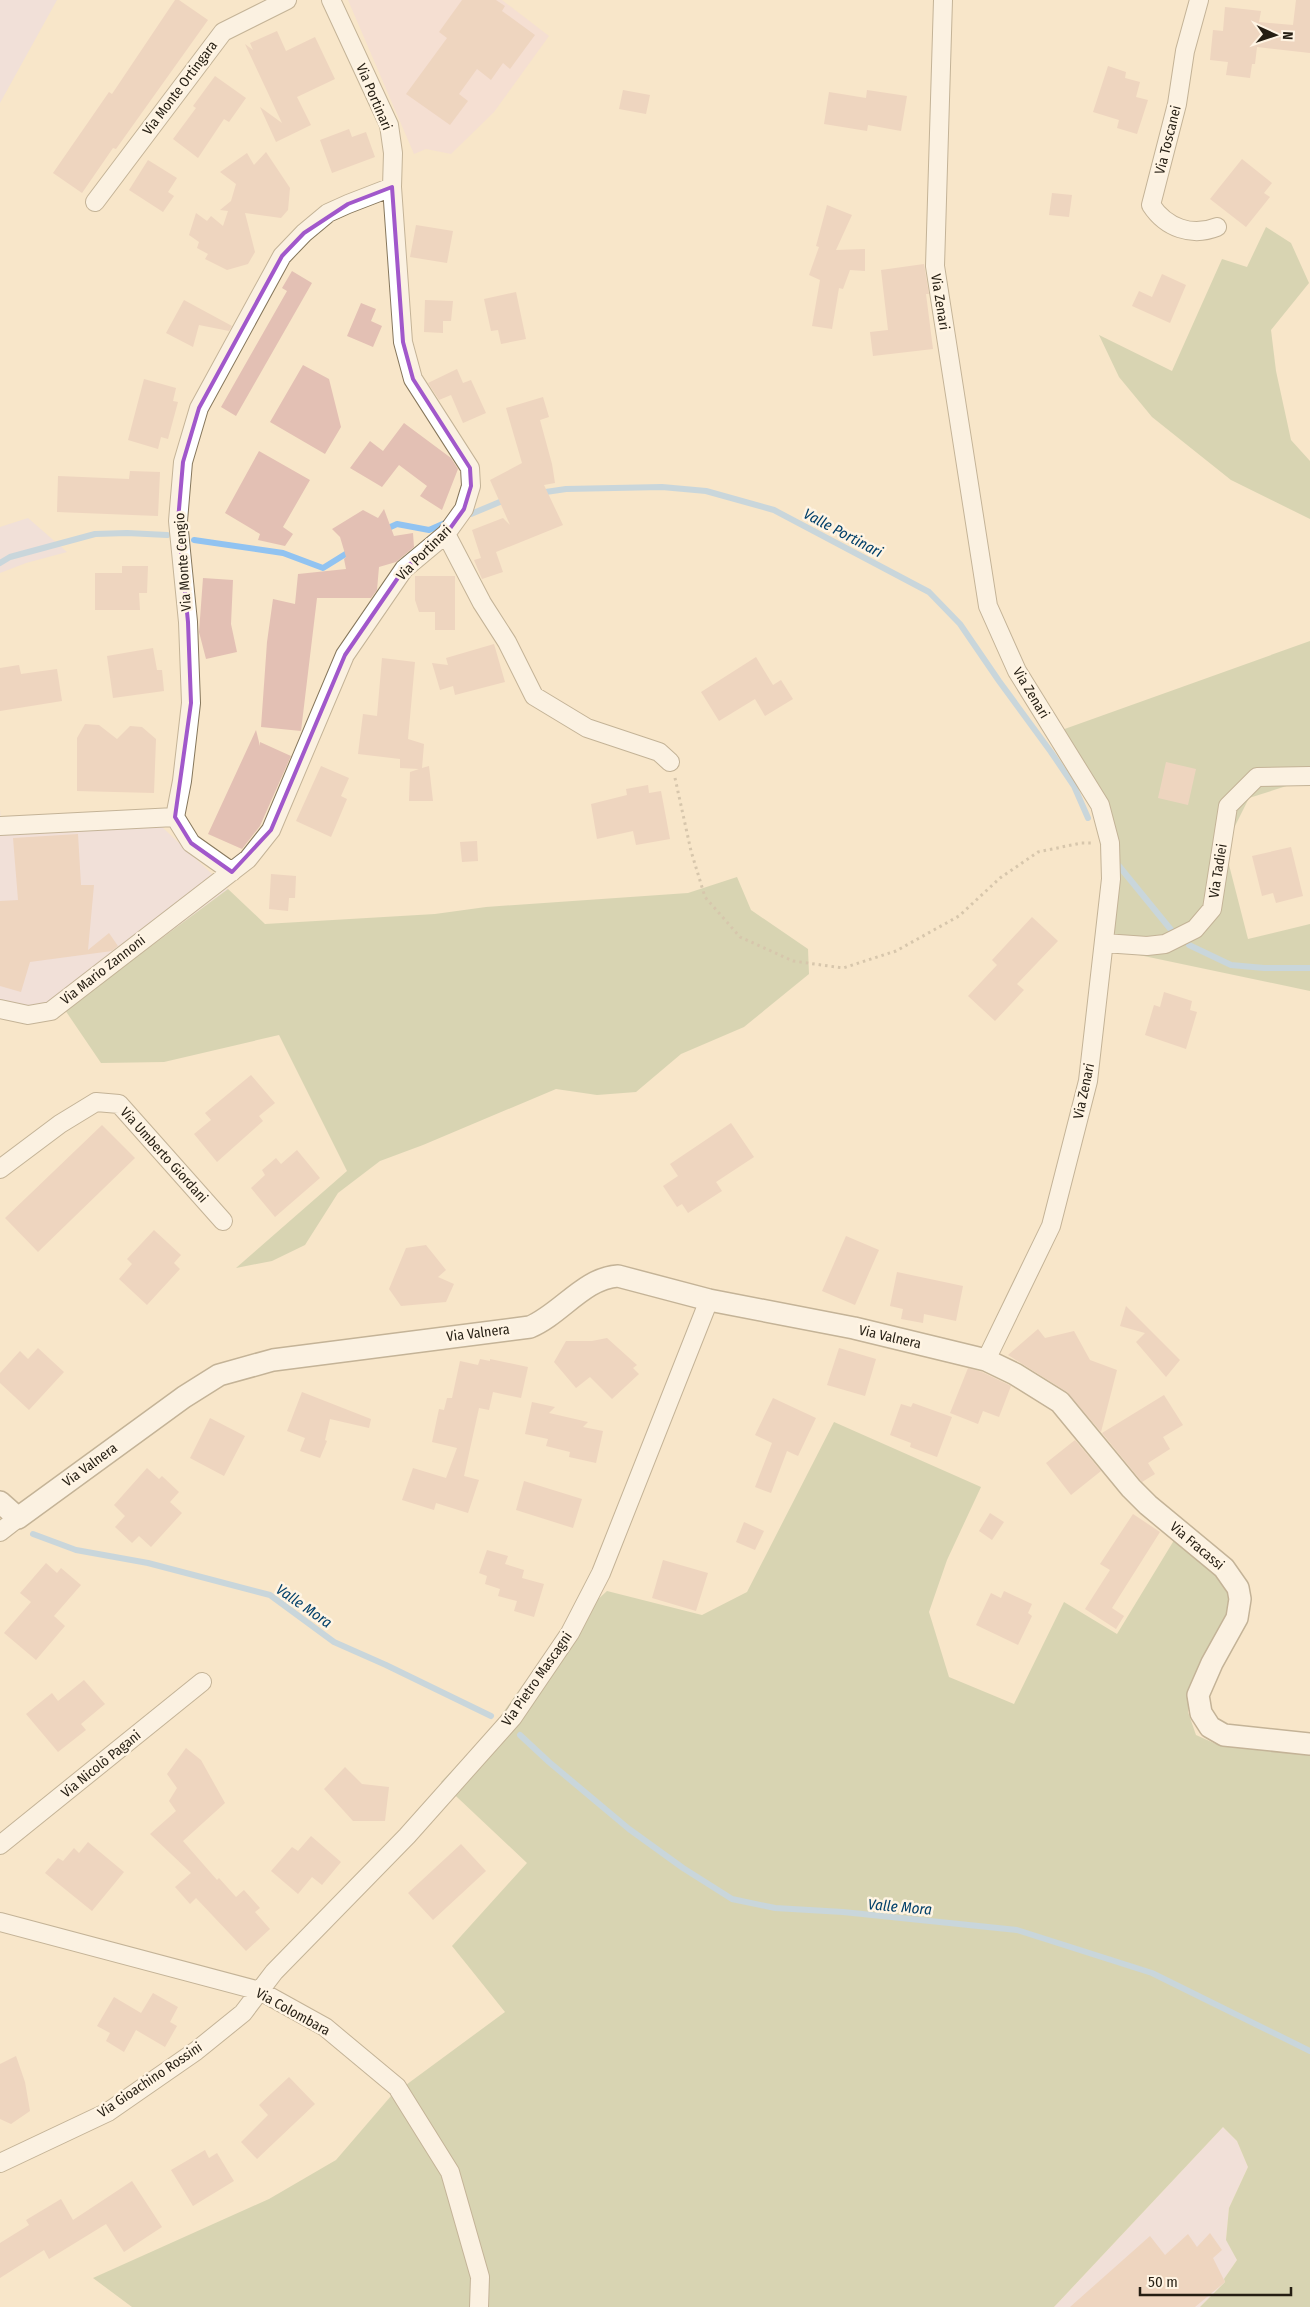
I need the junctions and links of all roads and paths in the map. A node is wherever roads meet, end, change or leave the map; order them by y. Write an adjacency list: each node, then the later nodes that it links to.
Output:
1 (287, 0): 6 (street, Via Monte Ortingara)
2 (331, 0): 5 (street, Via Portinari)
3 (943, 0): 13 (street, Via Zenari)
4 (1199, 0): 7 (street, Via Toscanei)
5 (392, 187): 8 (street, Via Portinari); 11 (street, Via Monte Cengio)
6 (95, 202)
7 (1217, 227)
8 (446, 534): 9 (street); 14 (street, Via Portinari)
9 (670, 762): 13 (path)
10 (1310, 776): 16 (street, Via Tadiei)
11 (175, 817): 12 (street); 14 (street)
12 (0, 826)
13 (1110, 843): 16 (street, Via Zenari)
14 (232, 872): 15 (street, Via Portinari)
15 (172, 916): 17 (street, Via Mario Zannoni)
16 (1104, 943): 21 (street, Via Zenari)
17 (0, 1009)
18 (0, 1169): 19 (street, Via Umberto Giordani)
19 (223, 1221)
20 (709, 1300): 21 (street, Via Valnera); 23 (street, Via Valnera); 29 (street, Via Pietro Mascagni)
21 (986, 1360): 26 (street, Via Fracassi)
22 (0, 1502): 23 (street)
23 (18, 1518): 24 (street)
24 (0, 1532)
25 (202, 1682): 27 (street, Via Nicolò Pagani)
26 (1310, 1744)
27 (0, 1845)
28 (0, 1922): 29 (street, Via Colombara)
29 (260, 1991): 30 (street, Via Gioachino Rossini); 31 (street, Via Colombara)
30 (0, 2162)
31 (479, 2307)

